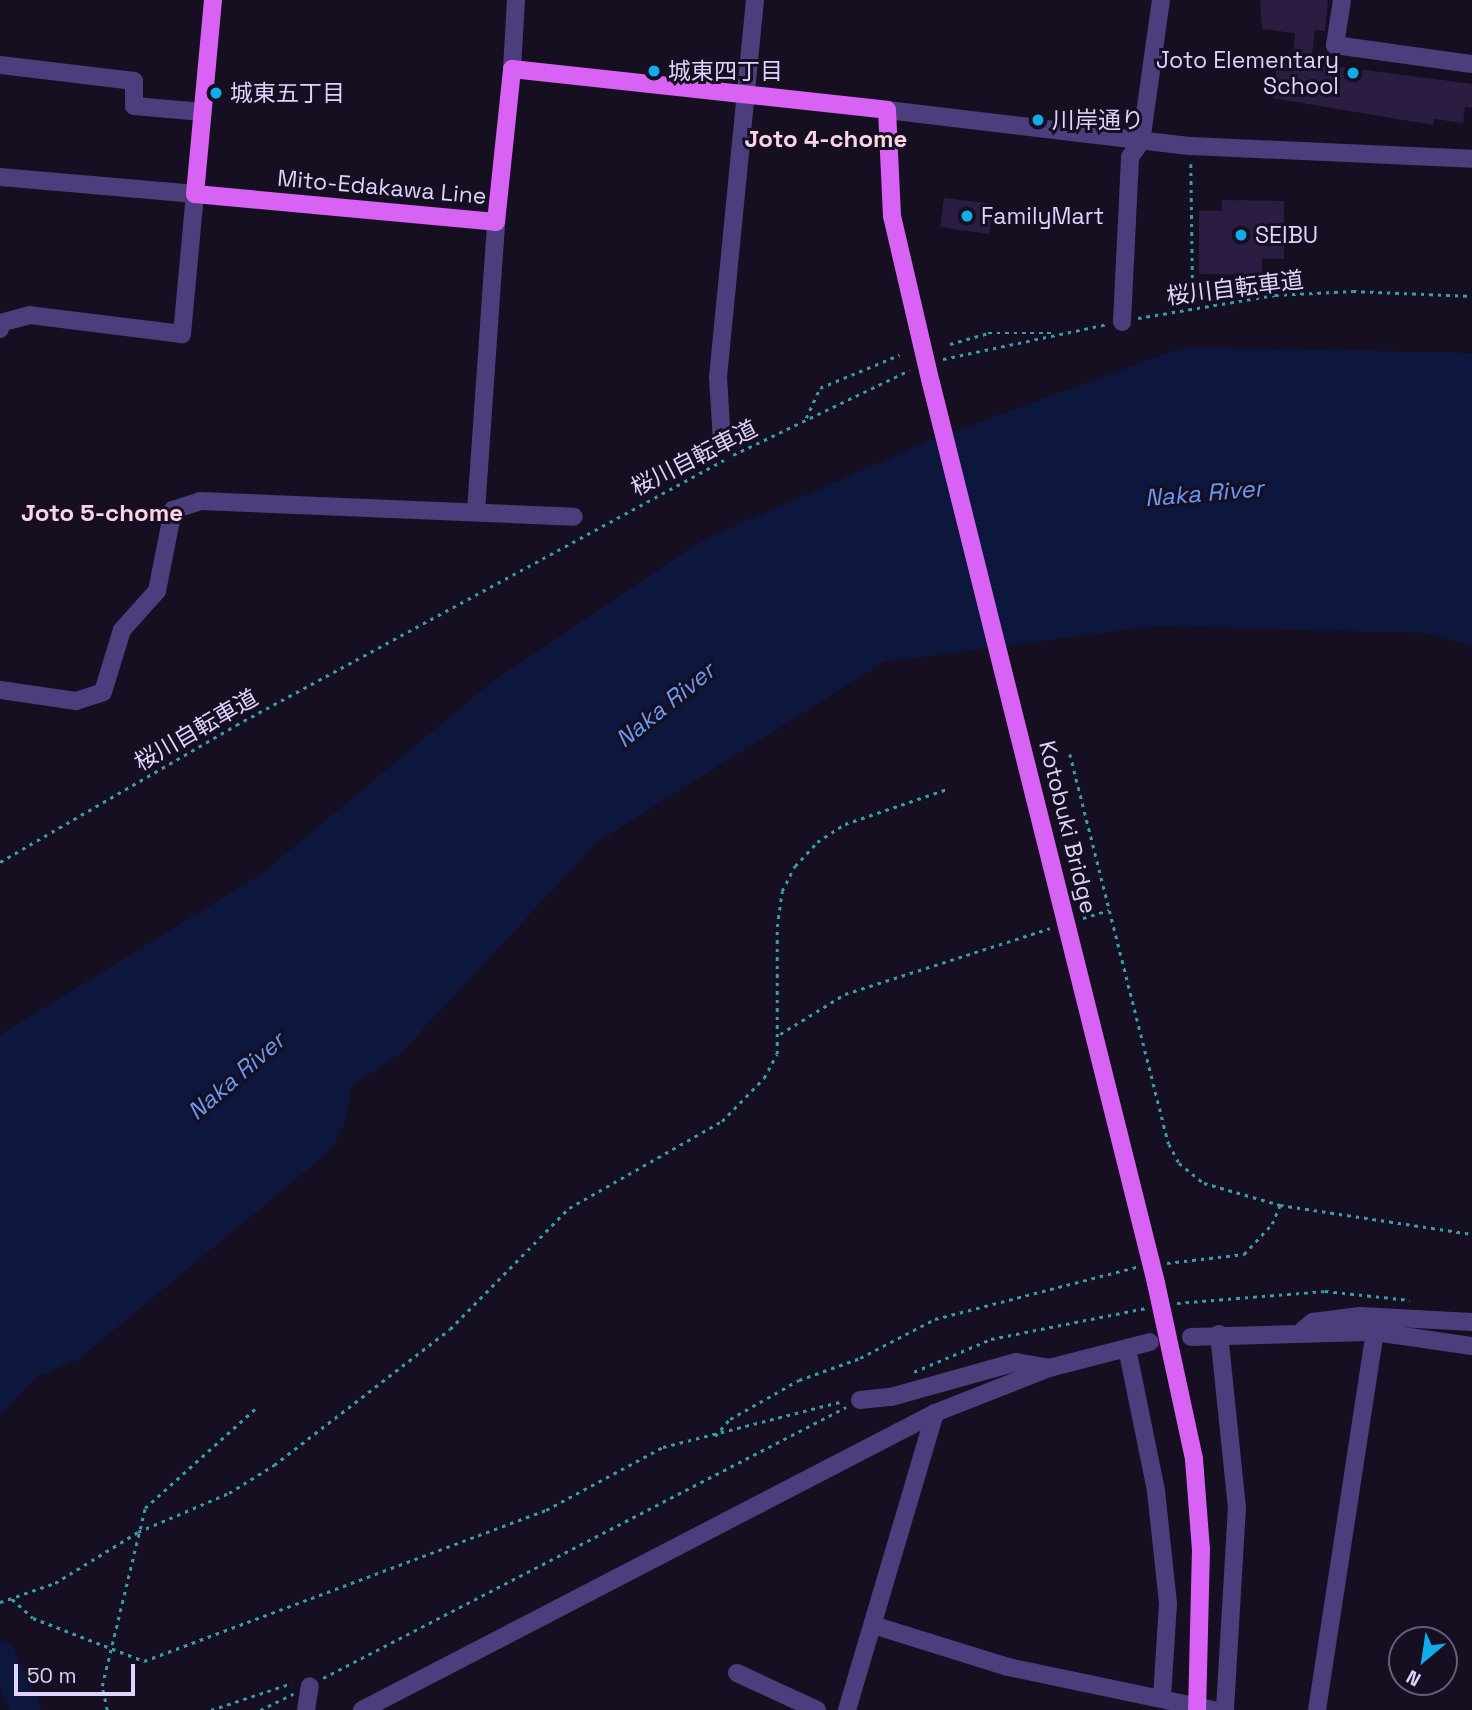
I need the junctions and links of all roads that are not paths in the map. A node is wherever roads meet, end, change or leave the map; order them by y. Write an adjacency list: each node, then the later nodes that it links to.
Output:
1 (213, 0): 11 (main road)
2 (516, 0): 8 (street)
3 (755, 0): 9 (street)
4 (1161, 0): 12 (street)
5 (1342, 0): 6 (street)
6 (1472, 64)
7 (0, 65): 11 (street)
8 (512, 69): 9 (main road); 16 (main road, Mito-Edakawa Line)
9 (746, 91): 10 (main road); 19 (street)
10 (887, 110): 12 (street); 38 (main road, Kotobuki Bridge, bridge)
11 (203, 112): 15 (main road)
12 (1140, 142): 13 (street); 17 (street)
13 (1472, 159)
14 (0, 177): 15 (street)
15 (195, 194): 16 (main road, Mito-Edakawa Line); 18 (street)
16 (496, 222): 20 (street)
17 (1122, 321)
18 (0, 325)
19 (722, 442)
20 (476, 511): 21 (street); 22 (street)
21 (574, 517)
22 (0, 690)
23 (1472, 1322): 24 (street)
24 (1300, 1332): 25 (street); 26 (street)
25 (1375, 1332): 29 (street); 44 (street)
26 (1219, 1334): 27 (street); 43 (street)
27 (1191, 1337)
28 (1150, 1342): 30 (street)
29 (1472, 1346)
30 (1127, 1348): 31 (street); 37 (street)
31 (1049, 1368): 32 (street); 33 (street)
32 (860, 1400)
33 (934, 1413): 34 (street); 40 (street)
34 (873, 1625): 37 (street); 42 (street)
35 (737, 1673): 41 (street)
36 (310, 1686): 39 (street)
37 (1162, 1696): 38 (street)
38 (1203, 1709)
39 (306, 1710)
40 (362, 1710)
41 (817, 1710)
42 (847, 1710)
43 (1225, 1710)
44 (1317, 1710)

